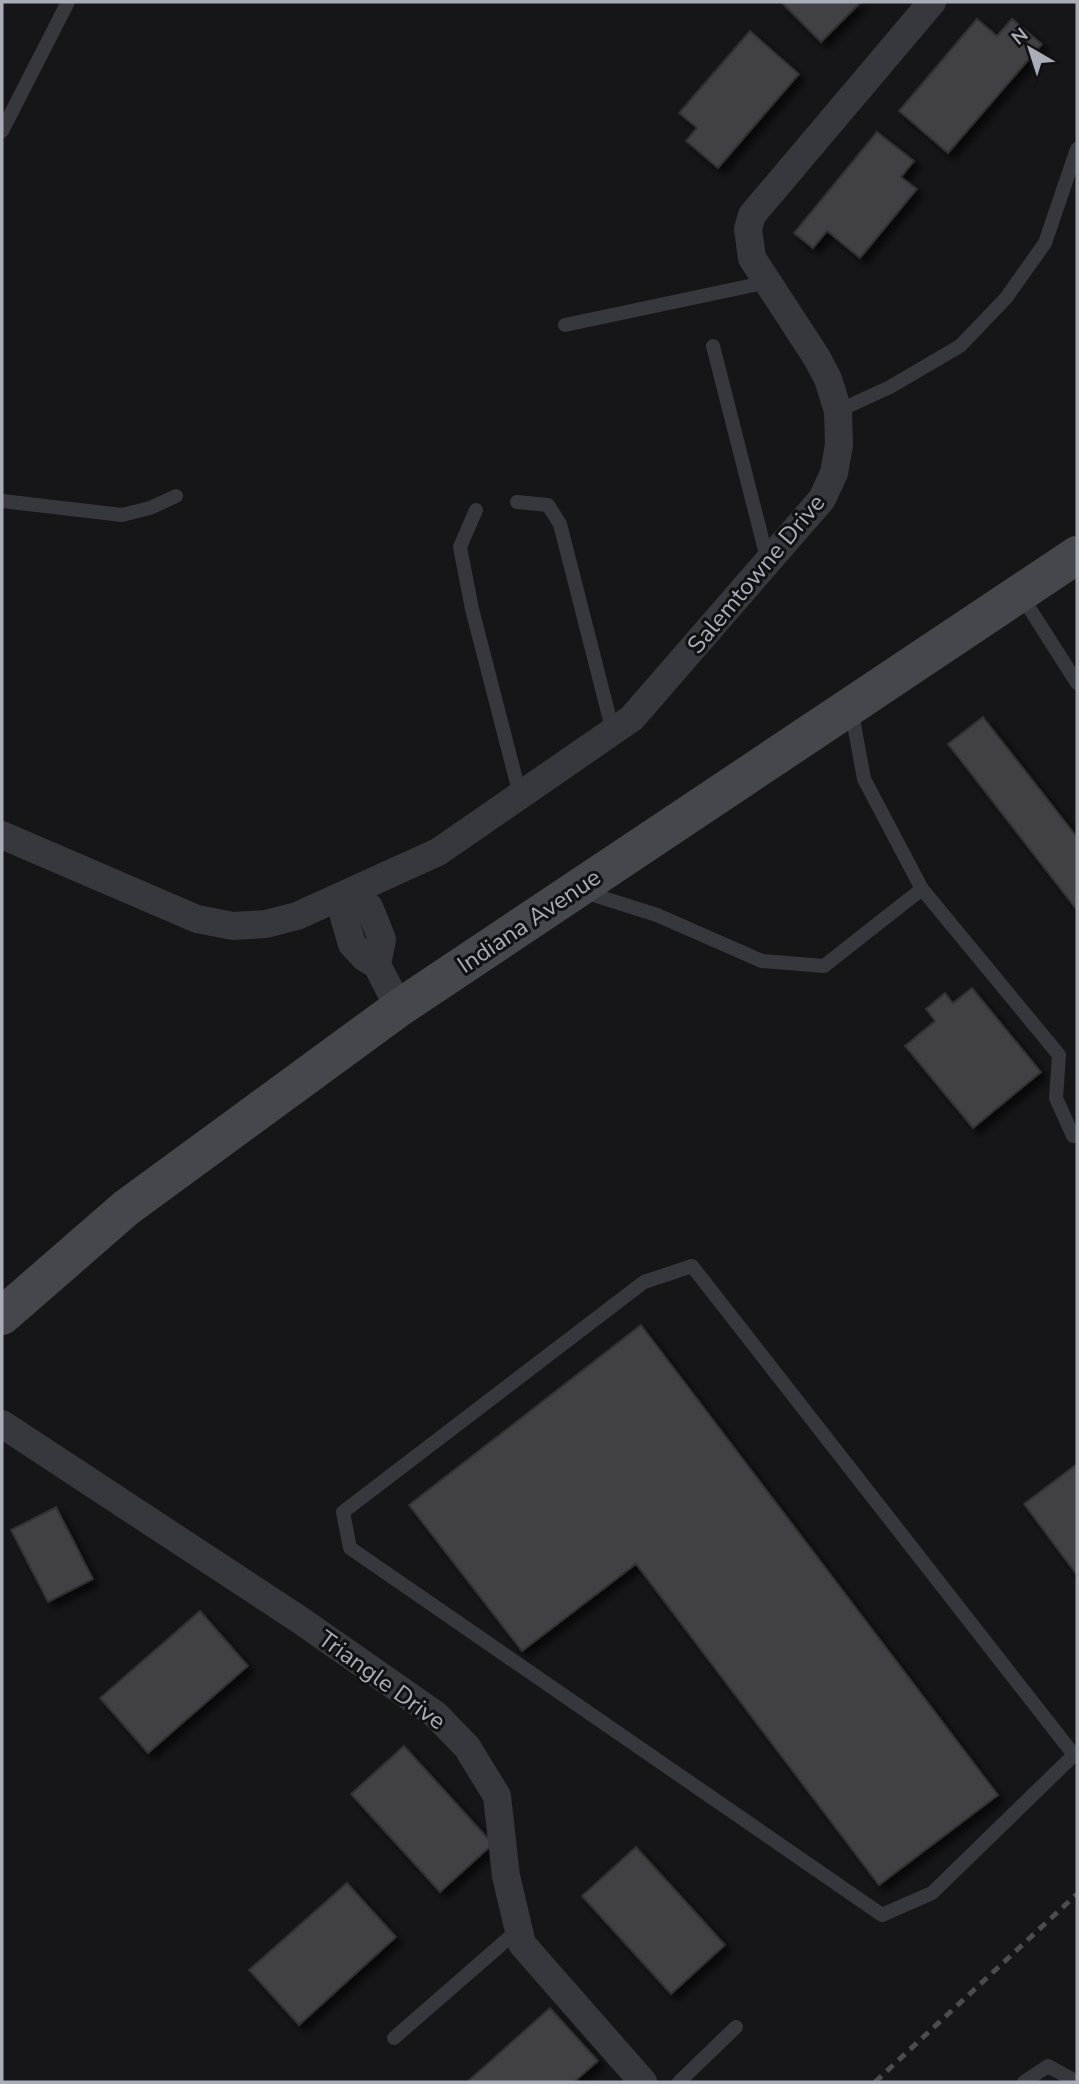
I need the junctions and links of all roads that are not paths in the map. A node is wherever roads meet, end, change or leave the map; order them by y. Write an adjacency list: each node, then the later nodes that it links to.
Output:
1 (68, 2): 3 (lane)
2 (932, 2): 5 (street, Salemtowne Drive)
3 (2, 131)
4 (1077, 149): 8 (lane)
5 (768, 282): 6 (lane); 8 (street, Salemtowne Drive)
6 (565, 325)
7 (713, 346): 14 (lane)
8 (838, 411): 14 (street, Salemtowne Drive)
9 (176, 496): 10 (lane)
10 (2, 501)
11 (517, 502): 18 (lane)
12 (477, 510): 19 (lane)
13 (1077, 555): 15 (main road, Indiana Avenue)
14 (768, 563): 18 (street, Salemtowne Drive)
15 (1020, 593): 16 (lane); 17 (main road, Indiana Avenue)
16 (1077, 682)
17 (851, 706): 21 (lane); 22 (main road, Indiana Avenue)
18 (612, 732): 19 (street, Salemtowne Drive)
19 (520, 795): 23 (street, Salemtowne Drive)
20 (2, 835): 23 (street, Salemtowne Drive)
21 (922, 889): 22 (lane); 25 (lane)
22 (576, 890): 24 (main road, Indiana Avenue)
23 (353, 898): 24 (street)
24 (399, 1008): 26 (main road, Indiana Avenue)
25 (1073, 1136)
26 (2, 1316)
27 (2, 1424): 29 (street, Triangle Drive)
28 (1076, 1754): 28 (lane)
29 (519, 1929): 31 (lane); 32 (street, Triangle Drive)
30 (736, 2027): 33 (lane)
31 (394, 2038)
32 (643, 2082)
33 (679, 2082)
34 (1024, 2082): 35 (lane)
35 (1077, 2082)

